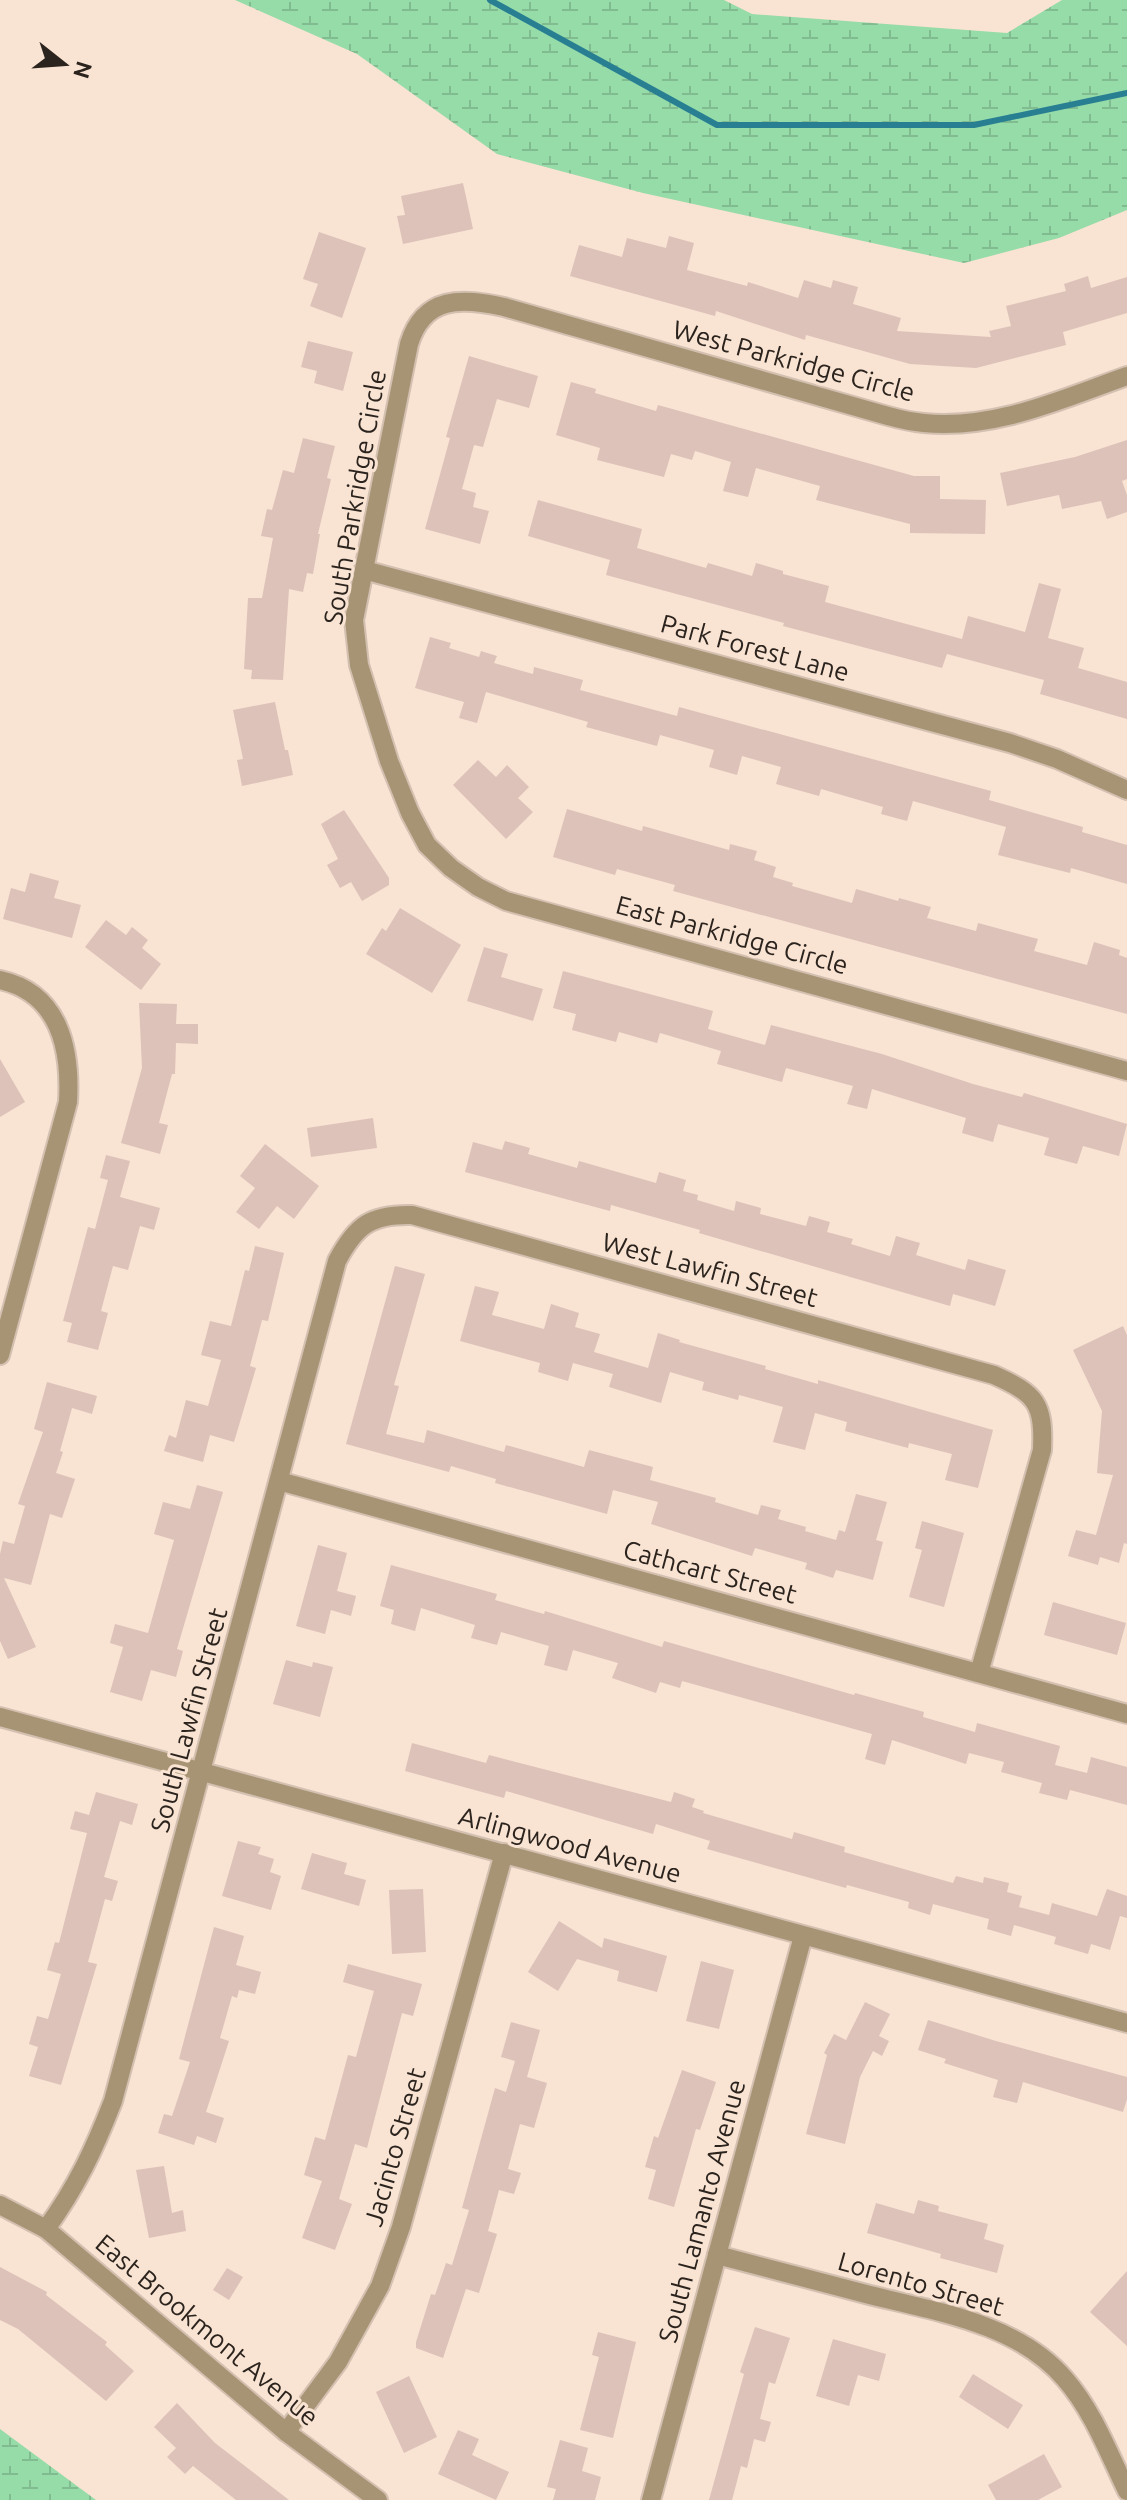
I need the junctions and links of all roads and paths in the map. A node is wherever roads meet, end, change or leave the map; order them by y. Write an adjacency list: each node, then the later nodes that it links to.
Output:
1 (446, 303): 2 (street, West Parkridge Circle); 3 (street, South Parkridge Circle)
2 (1127, 376)
3 (364, 570): 4 (street, South Parkridge Circle); 5 (street, Park Forest Lane)
4 (389, 761): 7 (street, East Parkridge Circle)
5 (1127, 790)
6 (0, 980): 9 (street)
7 (1127, 1071)
8 (368, 1222): 10 (street, South Lawfin Street); 11 (street, West Lawfin Street)
9 (0, 1355)
10 (279, 1481): 11 (street, Cathcart Street); 14 (street, South Lawfin Street)
11 (979, 1673): 12 (street, Cathcart Street)
12 (1127, 1714)
13 (0, 1717): 14 (street, Arlingwood Avenue)
14 (202, 1773): 15 (street, Arlingwood Avenue); 19 (street, South Lawfin Street)
15 (504, 1853): 16 (street, Arlingwood Avenue); 21 (street, Jacinto Street)
16 (803, 1936): 17 (street, Arlingwood Avenue); 20 (street, South Lamanto Avenue)
17 (1127, 2023)
18 (0, 2205): 19 (street, East Brookmont Avenue)
19 (46, 2229): 21 (street, East Brookmont Avenue)
20 (717, 2255): 22 (street, Lorento Street); 24 (street, South Lamanto Avenue)
21 (286, 2432): 23 (street, East Brookmont Avenue)
22 (1127, 2491)
23 (378, 2500)
24 (651, 2500)

